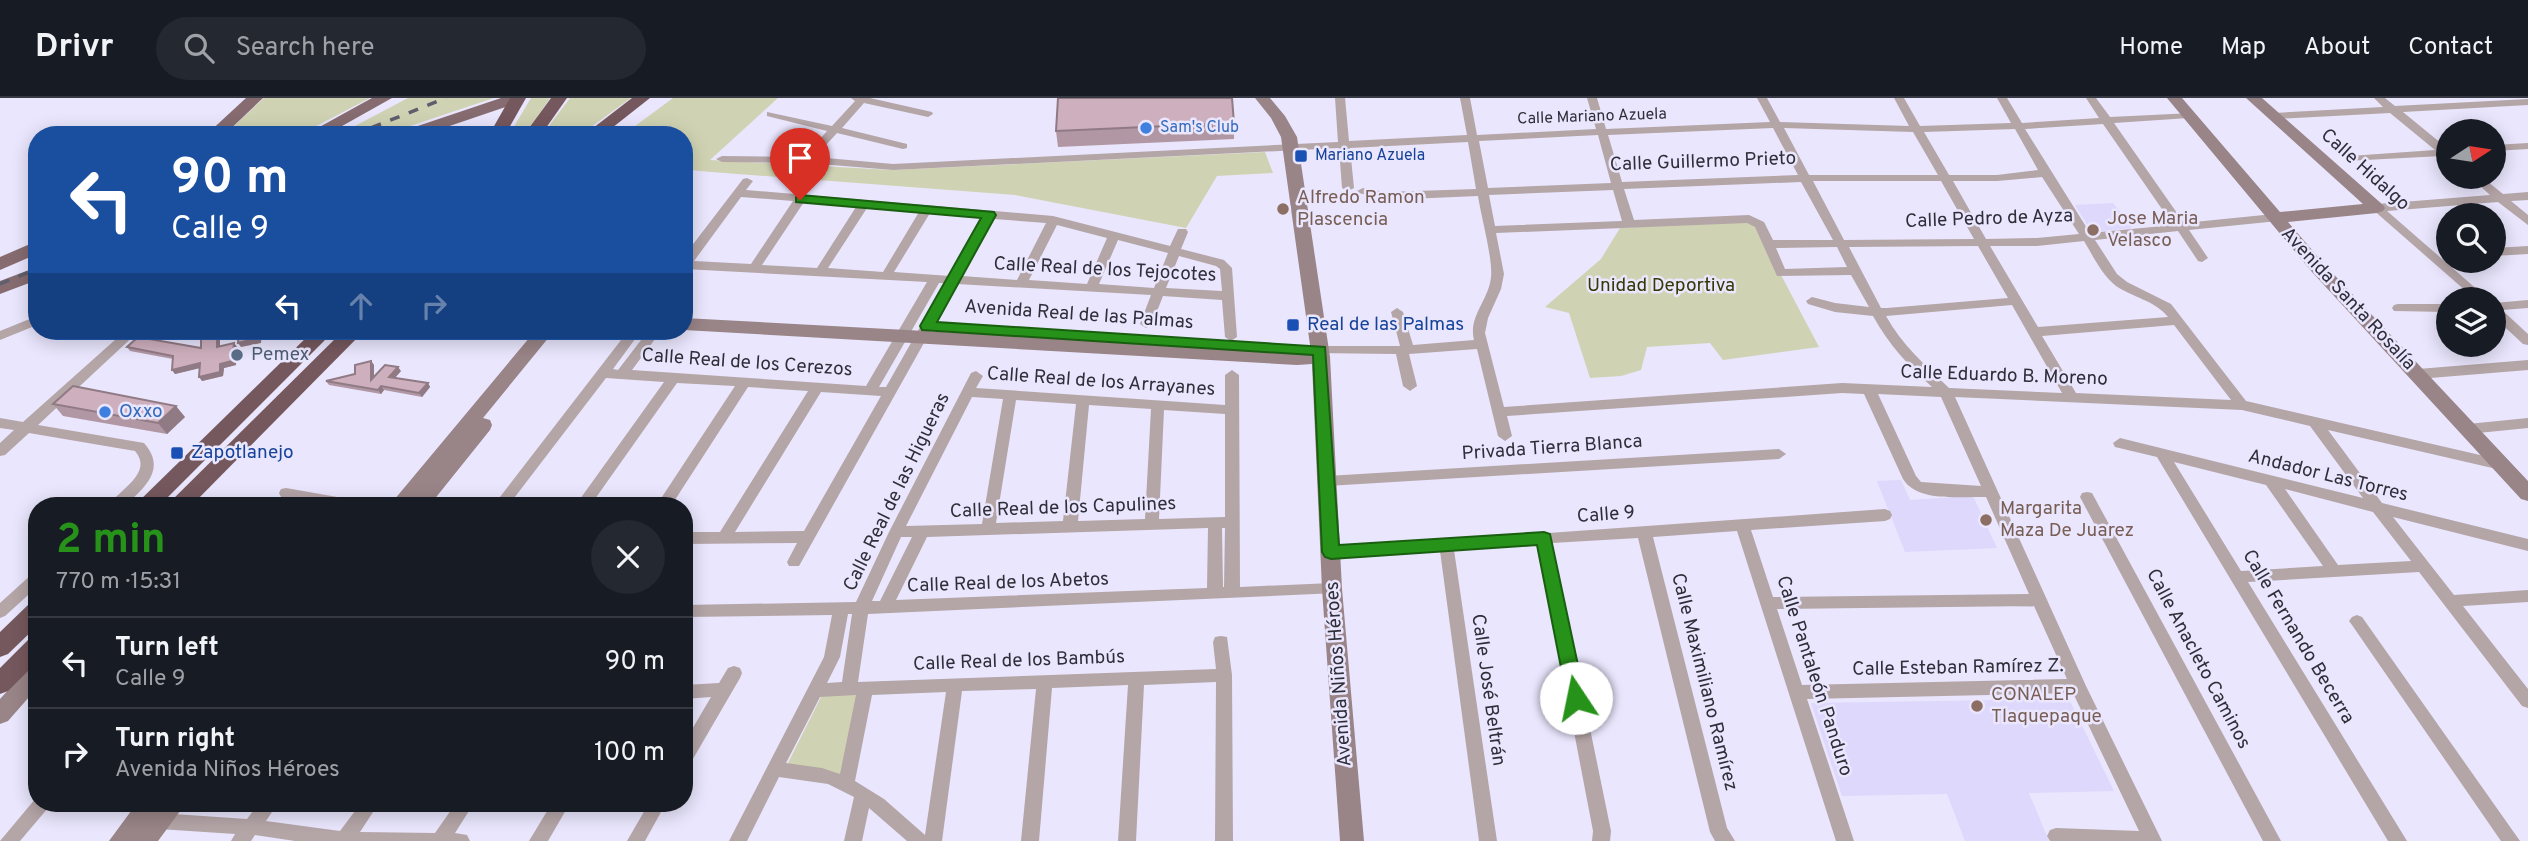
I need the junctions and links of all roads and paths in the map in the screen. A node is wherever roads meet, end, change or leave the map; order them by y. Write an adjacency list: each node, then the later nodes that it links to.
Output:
1 (255, 98): 28 (main road)
2 (384, 98): 29 (main road)
3 (517, 98): 30 (main road); 31 (highway)
4 (559, 98): 32 (highway)
5 (642, 98): 33 (highway)
6 (860, 98): 23 (street); 36 (street)
7 (1262, 98): 42 (street, Avenida Niños Héroes)
8 (1340, 98): 39 (street)
9 (1465, 98): 38 (street)
10 (1592, 98): 37 (street)
11 (1762, 98): 27 (street)
12 (1899, 98): 35 (street)
13 (2002, 98): 34 (street)
14 (2091, 98): 26 (street)
15 (2175, 98): 24 (street, Avenida Santa Rosalía)
16 (2253, 98): 25 (street, Calle Hidalgo)
17 (2379, 98): 20 (street)
18 (2512, 100): 19 (street); 20 (street); 21 (street)
19 (2528, 102)
20 (2393, 109): 25 (street); 40 (street)
21 (2528, 113)
22 (771, 114): 36 (street)
23 (928, 114)
24 (2189, 116): 26 (street, Calle Mariano Azuela); 66 (street, Avenida Santa Rosalía)
25 (2274, 116): 63 (street, Calle Hidalgo)
26 (2107, 120): 34 (street, Calle Mariano Azuela); 70 (street)
27 (1777, 125): 35 (street, Calle Mariano Azuela); 37 (street, Calle Mariano Azuela); 50 (street)
28 (224, 126)
29 (330, 126)
30 (433, 126)
31 (501, 126)
32 (539, 126)
33 (604, 126)
34 (2019, 126): 35 (street, Calle Mariano Azuela); 49 (street)
35 (1917, 129): 51 (street)
36 (832, 130): 41 (street); 48 (street)
37 (1602, 132): 38 (street, Calle Mariano Azuela); 53 (street)
38 (1473, 137): 39 (street, Calle Mariano Azuela); 57 (street)
39 (1343, 143): 42 (street, Calle Mariano Azuela); 54 (street)
40 (2436, 144)
41 (903, 146)
42 (1290, 146): 48 (street, Calle Mariano Azuela); 130 (street, Avenida Niños Héroes)
43 (2528, 146): 44 (street)
44 (2506, 147)
45 (2436, 154): 47 (street)
46 (722, 159): 48 (street, Calle Mariano Azuela)
47 (2350, 159)
48 (807, 160)
49 (2045, 173): 51 (street, Calle Guillermo Prieto); 74 (street)
50 (1805, 178): 51 (street, Calle Guillermo Prieto); 53 (street, Calle Guillermo Prieto); 76 (street)
51 (1944, 178): 75 (street)
52 (747, 181): 58 (street)
53 (1617, 185): 57 (street, Calle Guillermo Prieto); 69 (street)
54 (1348, 188)
55 (2489, 189): 60 (street)
56 (1363, 191): 57 (street, Calle Guillermo Prieto)
57 (1483, 191): 71 (street)
58 (739, 193): 61 (street); 82 (street)
59 (2528, 196): 60 (street)
60 (2500, 198): 63 (street); 68 (street)
61 (800, 200): 62 (street); 88 (street)
62 (863, 205): 64 (street); 90 (street)
63 (2377, 208): 66 (street, Calle Pedro de Ayza); 84 (street, Calle Hidalgo)
64 (926, 210): 65 (street); 91 (street)
65 (990, 215): 67 (street); 94 (street)
66 (2274, 218): 70 (street, Calle Pedro de Ayza); 135 (street, Avenida Santa Rosalía)
67 (1054, 220): 73 (street); 95 (street)
68 (2528, 221)
69 (1629, 224): 71 (street); 77 (street)
70 (2180, 227): 74 (street, Calle Pedro de Ayza); 85 (street)
71 (1489, 230): 128 (street)
72 (1182, 232): 81 (street)
73 (1114, 236): 81 (street); 98 (street)
74 (2086, 237): 75 (street, Calle Pedro de Ayza); 111 (street)
75 (1983, 242): 76 (street, Calle Pedro de Ayza); 101 (street)
76 (1840, 243): 77 (street, Calle Pedro de Ayza); 89 (street)
77 (1768, 244): 89 (street)
78 (2528, 250): 79 (street)
79 (2506, 251)
80 (28, 252): 87 (main road)
81 (1175, 252): 99 (street); 100 (street)
82 (693, 254)
83 (28, 257): 87 (main road)
84 (2434, 257): 96 (street, Calle Hidalgo)
85 (2202, 258)
86 (693, 265): 88 (street, Calle Real de los Tejocotes)
87 (0, 266)
88 (754, 268): 90 (street, Calle Real de los Tejocotes)
89 (1854, 271): 107 (street)
90 (820, 272): 91 (street, Calle Real de los Tejocotes)
91 (886, 276): 93 (street, Calle Real de los Tejocotes)
92 (28, 277): 97 (main road)
93 (935, 279): 94 (street, Calle Real de los Tejocotes); 116 (street)
94 (953, 280): 95 (street, Calle Real de los Tejocotes); 116 (street)
95 (1021, 284): 98 (street, Calle Real de los Tejocotes)
96 (2468, 287)
97 (0, 288)
98 (1091, 288): 99 (street, Calle Real de los Tejocotes)
99 (1159, 292): 100 (street, Calle Real de los Tejocotes); 115 (street)
100 (1229, 296): 119 (street)
101 (2016, 300): 107 (street); 117 (street)
102 (1812, 301): 107 (street)
103 (2528, 304): 105 (street)
104 (2436, 307): 106 (street)
105 (2506, 307)
106 (2398, 309)
107 (1875, 311): 145 (street)
108 (1398, 312): 129 (street)
109 (693, 314): 110 (street, Avenida Real de las Palmas)
110 (727, 320): 113 (street, Avenida Real de las Palmas); 116 (street, Avenida Real de las Palmas)
111 (2177, 320): 117 (street); 150 (street)
112 (2506, 320): 127 (street)
113 (693, 323)
114 (28, 324): 118 (street)
115 (1146, 324)
116 (916, 331): 130 (street, Avenida Real de las Palmas); 142 (street); 143 (street)
117 (2034, 332): 147 (street)
118 (0, 336)
119 (1231, 337)
120 (124, 340): 156 (street)
121 (315, 340): 171 (highway)
122 (346, 340): 163 (highway)
123 (537, 340): 175 (street)
124 (554, 340): 176 (street)
125 (628, 340): 132 (street)
126 (648, 340): 133 (street)
127 (2528, 341)
128 (1482, 344): 129 (street, Avenida Real de las Palmas); 152 (street)
129 (1405, 350): 130 (street, Avenida Real de las Palmas); 139 (street)
130 (1321, 354): 165 (street, Avenida Niños Héroes)
131 (2528, 365): 135 (street)
132 (602, 373): 133 (street, Calle Real de los Cerezos); 177 (street)
133 (622, 374): 137 (street, Calle Real de los Cerezos)
134 (1231, 374): 151 (street)
135 (2418, 374): 157 (street, Avenida Santa Rosalía)
136 (975, 376): 144 (street, Calle Real de las Higueras)
137 (674, 377): 138 (street, Calle Real de los Cerezos); 178 (street)
138 (745, 382): 140 (street, Calle Real de los Cerezos); 179 (street)
139 (1410, 386)
140 (817, 387): 142 (street, Calle Real de los Cerezos); 194 (street)
141 (1870, 390): 145 (street, Calle Eduardo B. Moreno); 152 (street, Calle Eduardo B. Moreno); 167 (street)
142 (870, 391): 143 (street, Calle Real de los Cerezos)
143 (890, 392): 192 (street)
144 (967, 392): 146 (street, Calle Real de los Arrayanes); 190 (street, Calle Real de las Higueras)
145 (1946, 393): 147 (street, Calle Eduardo B. Moreno); 167 (street)
146 (1010, 395): 148 (street, Calle Real de los Arrayanes); 188 (street)
147 (2072, 398): 150 (street, Calle Eduardo B. Moreno)
148 (1083, 400): 149 (street, Calle Real de los Arrayanes); 187 (street)
149 (1158, 405): 151 (street, Calle Real de los Arrayanes); 185 (street)
150 (2242, 405): 154 (street, Calle Eduardo B. Moreno)
151 (1231, 410): 184 (street)
152 (1500, 412): 158 (street)
153 (0, 422): 156 (street)
154 (2315, 422): 164 (street, Calle Eduardo B. Moreno); 181 (street)
155 (2528, 423): 157 (street)
156 (28, 428): 160 (street); 170 (street)
157 (2468, 429): 164 (street, Avenida Santa Rosalía)
158 (1505, 436)
159 (2119, 443): 162 (street, Andador Las Torres)
160 (0, 451)
161 (1779, 454): 165 (street, Privada Tierra Blanca)
162 (2162, 454): 166 (street, Andador Las Torres); 202 (street, Calle Fernando Becerra)
163 (221, 461): 172 (highway); 173 (highway)
164 (2501, 466): 169 (street, Avenida Santa Rosalía)
165 (1327, 481): 198 (street, Avenida Niños Héroes)
166 (2271, 481): 181 (street, Andador Las Torres); 201 (street)
167 (1991, 492): 208 (street)
168 (285, 493): 174 (street)
169 (2528, 494)
170 (125, 497)
171 (154, 497)
172 (186, 497)
173 (193, 497)
174 (296, 497)
175 (407, 497)
176 (425, 497)
177 (507, 497)
178 (588, 497)
179 (669, 497)
180 (2087, 498): 278 (street, Calle Anacleto Caminos)
181 (2378, 508): 197 (street, Andador Las Torres); 200 (street)
182 (1885, 515): 186 (street, Calle 9)
183 (1215, 522): 184 (street, Calle Real de los Capulines); 185 (street, Calle Real de los Capulines); 206 (street)
184 (1232, 522): 205 (street)
185 (1152, 524): 187 (street, Calle Real de los Capulines)
186 (1742, 525): 189 (street, Calle 9); 210 (street, Calle Pantaleón Panduro)
187 (1070, 527): 188 (street, Calle Real de los Capulines)
188 (988, 529): 191 (street, Calle Real de los Capulines)
189 (1644, 531): 195 (street, Calle 9); 276 (street, Calle Maximiliano Ramírez)
190 (896, 532): 191 (street, Calle Real de los Capulines); 212 (street, Calle Real de las Higueras)
191 (922, 532): 211 (street, Calle Real de las Higueras)
192 (808, 537): 194 (street); 199 (street)
193 (693, 538): 194 (street)
194 (724, 538)
195 (1544, 538): 196 (street, Calle 9); 275 (street)
196 (1447, 545): 198 (street, Calle 9); 274 (street, Calle José Beltrán)
197 (2528, 545)
198 (1331, 552): 204 (street, Avenida Niños Héroes)
199 (794, 562)
200 (2422, 566): 201 (street); 209 (street)
201 (2334, 572): 202 (street)
202 (2237, 577): 279 (street, Calle Fernando Becerra)
203 (28, 586): 215 (street)
204 (1332, 589): 205 (street, Calle Real de los Abetos); 273 (street, Avenida Niños Héroes)
205 (1233, 593): 206 (street, Calle Real de los Abetos)
206 (1215, 594): 211 (street, Calle Real de los Abetos)
207 (2528, 596): 209 (street)
208 (2039, 600): 210 (street); 231 (street)
209 (2453, 601): 232 (street)
210 (1768, 603): 237 (street, Calle Pantaleón Panduro)
211 (884, 607): 212 (street, Calle Real de los Abetos)
212 (861, 608): 213 (street, Calle Real de los Abetos); 233 (street, Calle Real de las Higueras)
213 (841, 609): 214 (street, Calle Real de los Abetos); 235 (street)
214 (693, 611)
215 (0, 612)
216 (28, 615): 219 (highway)
217 (28, 620): 221 (highway)
218 (2357, 621): 280 (street)
219 (0, 628)
220 (1222, 642): 225 (street)
221 (0, 647)
222 (28, 655): 228 (highway)
223 (28, 670): 238 (street)
224 (734, 673): 234 (street)
225 (1224, 675): 226 (street, Calle Real de los Bambús); 272 (street)
226 (1136, 678): 227 (street, Calle Real de los Bambús); 271 (street)
227 (1045, 681): 230 (street, Calle Real de los Bambús); 270 (street)
228 (0, 684)
229 (28, 684): 240 (street)
230 (955, 684): 233 (street, Calle Real de los Bambús); 269 (street)
231 (2078, 686): 237 (street, Calle Esteban Ramírez Z.); 258 (street)
232 (2522, 686): 239 (street)
233 (857, 688): 235 (street, Calle Real de los Bambús); 243 (street, Calle Real de las Higueras)
234 (724, 690): 236 (street); 241 (street)
235 (815, 690): 242 (street)
236 (693, 692)
237 (1797, 692): 277 (street, Calle Pantaleón Panduro)
238 (0, 698)
239 (2528, 701)
240 (0, 714)
241 (693, 743)
242 (775, 769): 243 (street); 266 (street)
243 (846, 785): 244 (street)
244 (863, 795): 267 (street); 268 (street)
245 (34, 812): 259 (street)
246 (158, 812): 260 (street)
247 (160, 812): 261 (street)
248 (177, 812): 254 (street)
249 (263, 812): 254 (street)
250 (364, 812): 256 (street)
251 (460, 812): 257 (street)
252 (556, 812): 264 (street)
253 (653, 812): 265 (street)
254 (252, 827): 256 (street); 262 (street)
255 (2056, 836): 258 (street)
256 (344, 840): 257 (street)
257 (440, 840): 263 (street)
258 (2152, 840)
259 (9, 841)
260 (121, 841)
261 (143, 841)
262 (240, 841)
263 (461, 841)
264 (538, 841)
265 (636, 841)
266 (738, 841)
267 (853, 841)
268 (920, 841)
269 (933, 841)
270 (1031, 841)
271 (1127, 841)
272 (1224, 841)
273 (1352, 841)
274 (1488, 841)
275 (1601, 841)
276 (1726, 841)
277 (1845, 841)
278 (2272, 841)
279 (2398, 841)
280 (2511, 841)

